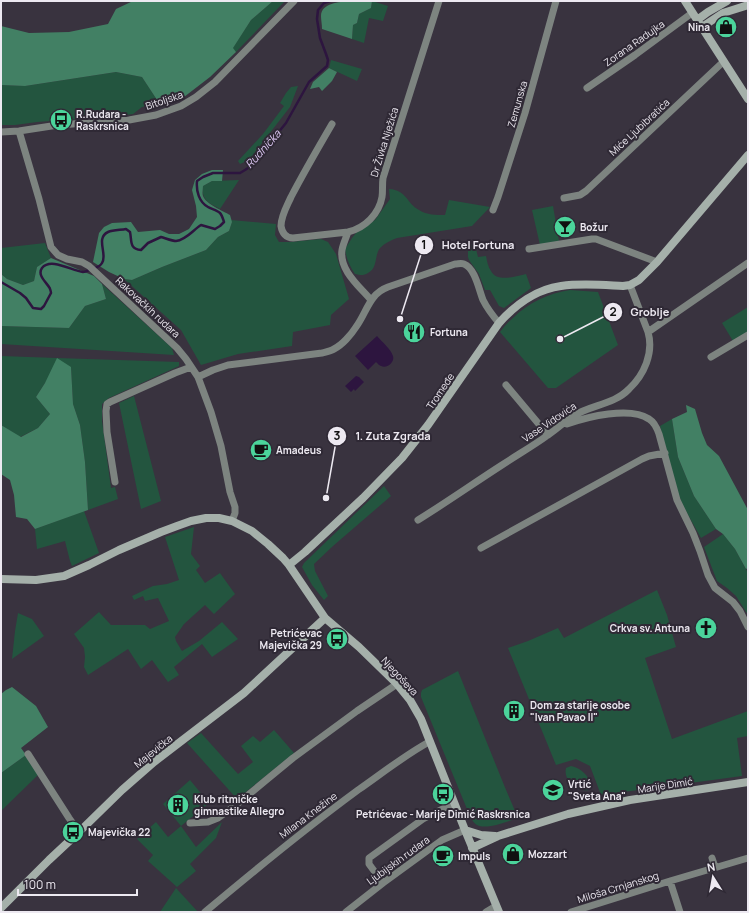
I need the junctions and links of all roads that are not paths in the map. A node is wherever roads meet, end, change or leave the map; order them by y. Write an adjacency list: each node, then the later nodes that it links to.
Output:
1 (294, 1): 12 (street, Bitoljska)
2 (439, 1): 17 (street, Dr Živka Nježića)
3 (556, 1): 16 (street, Zemunska)
4 (685, 1): 7 (street)
5 (727, 1): 7 (street)
6 (748, 5): 7 (street)
7 (697, 20): 8 (street); 9 (street, Zorana Radujka)
8 (723, 62): 10 (street); 15 (street, Miće Ljubibratića)
9 (587, 88)
10 (748, 99)
11 (332, 124): 17 (street, Dr Živka Nježića)
12 (20, 131): 13 (street, Bitoljska); 27 (street, Rakovačkih rudara)
13 (1, 132)
14 (748, 155): 19 (street)
15 (564, 198)
16 (493, 210)
17 (348, 232): 22 (street)
18 (529, 249): 19 (street)
19 (657, 262): 21 (street)
20 (748, 263): 24 (street)
21 (630, 285): 23 (street, Tromeđe); 24 (street, Vase Vidovića)
22 (371, 300): 23 (street); 28 (street)
23 (499, 323): 37 (street, Tromeđe)
24 (648, 332): 30 (street, Vase Vidovića)
25 (748, 335): 26 (street)
26 (711, 356)
27 (191, 367): 28 (street, Rakovačkih rudara); 33 (street)
28 (198, 377): 35 (street, Rakovačkih rudara)
29 (506, 385): 31 (street)
30 (560, 426): 31 (street, Vase Vidovića); 32 (street)
31 (548, 435): 34 (street, Vase Vidovića)
32 (665, 453): 36 (street); 40 (street)
33 (115, 482)
34 (418, 520)
35 (232, 521): 37 (street, Njegoševa); 38 (street, Njegoševa)
36 (481, 548)
37 (289, 565): 39 (street, Njegoševa)
38 (1, 579)
39 (325, 618): 41 (street, Njegoševa); 48 (street, Majevička)
40 (748, 627)
41 (397, 684): 42 (street, Njegoševa); 46 (street)
42 (430, 742): 45 (street, Njegoševa); 58 (street, Milana Knežine)
43 (28, 754): 48 (street)
44 (748, 782): 49 (street, Marije Dimić)
45 (454, 803): 47 (street, Njegoševa); 55 (street)
46 (190, 823)
47 (465, 830): 49 (street); 50 (street, Njegoševa); 55 (street, Ljubijskih rudara)
48 (79, 832): 56 (street, Majevička)
49 (498, 836): 50 (street, Marije Dimić)
50 (472, 848): 57 (street, Njegoševa)
51 (712, 858): 53 (street)
52 (748, 858): 53 (street, Miloša Crnjanskog)
53 (715, 867): 54 (street, Miloša Crnjanskog)
54 (670, 881): 61 (street, Miloša Crnjanskog); 62 (street, Miloša Crnjanskog)
55 (383, 883): 59 (street, Ljubijskih rudara)
56 (1, 908)
57 (498, 909): 60 (street)
58 (205, 912)
59 (346, 912)
60 (486, 912)
61 (571, 912)
62 (680, 912)

